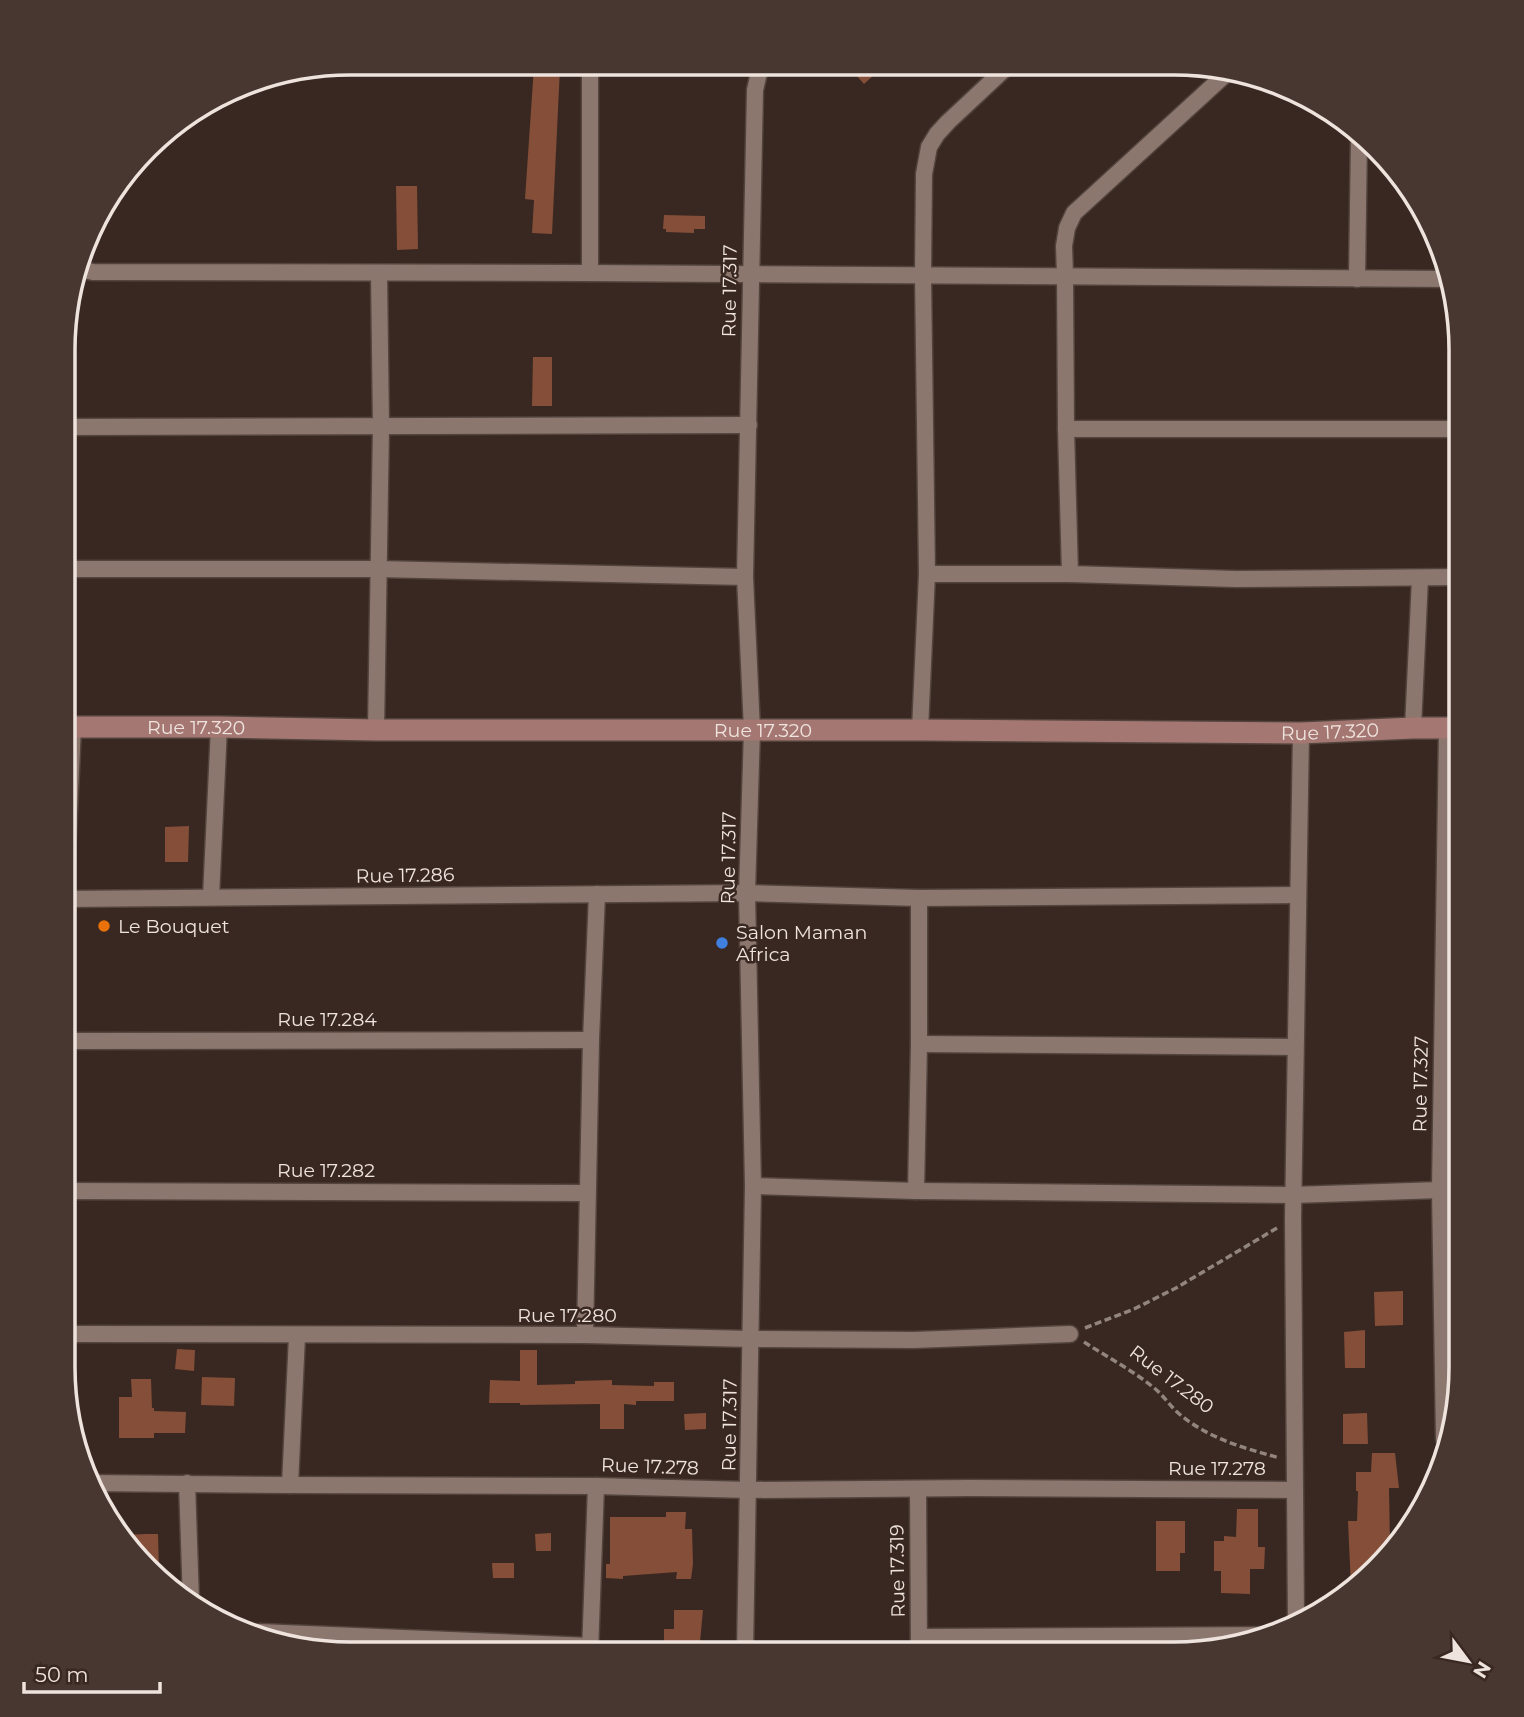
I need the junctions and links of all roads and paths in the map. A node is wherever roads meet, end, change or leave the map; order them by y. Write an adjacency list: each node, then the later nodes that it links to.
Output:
1 (590, 75): 8 (street)
2 (758, 75): 9 (street, Rue 17.317)
3 (998, 75): 10 (street)
4 (1220, 80): 11 (street)
5 (1361, 149): 12 (street)
6 (87, 271): 7 (street)
7 (379, 273): 8 (street); 16 (street)
8 (590, 273): 9 (street)
9 (750, 275): 10 (street); 14 (street, Rue 17.317)
10 (923, 275): 11 (street); 21 (street)
11 (1065, 275): 12 (street); 17 (street)
12 (1357, 279): 13 (street)
13 (1439, 279)
14 (749, 425): 16 (street); 24 (street, Rue 17.317)
15 (75, 427): 16 (street)
16 (381, 427): 20 (street)
17 (1066, 429): 18 (street); 22 (street)
18 (1449, 429)
19 (75, 569): 20 (street)
20 (378, 569): 24 (street); 30 (street)
21 (927, 574): 22 (street); 32 (street)
22 (1070, 574): 25 (street)
23 (1449, 577): 25 (street)
24 (745, 578): 31 (street, Rue 17.317)
25 (1420, 578): 28 (street)
26 (75, 727): 27 (street, Rue 17.320)
27 (219, 727): 30 (street, Rue 17.320); 38 (street)
28 (1413, 728): 29 (street, Rue 17.320); 33 (street, Rue 17.320)
29 (1449, 728)
30 (376, 730): 31 (street, Rue 17.320)
31 (752, 730): 32 (street, Rue 17.320); 36 (street, Rue 17.317)
32 (920, 730): 33 (street, Rue 17.320)
33 (1301, 733): 37 (street)
34 (1449, 816): 41 (street, Rue 17.327)
35 (597, 894): 36 (street, Rue 17.286); 38 (street, Rue 17.286); 43 (street)
36 (747, 894): 39 (street, Rue 17.286); 47 (street, Rue 17.317)
37 (1298, 895): 39 (street, Rue 17.286); 46 (street)
38 (211, 897): 40 (street, Rue 17.286)
39 (919, 898): 45 (street)
40 (75, 899)
41 (1443, 922): 42 (street); 48 (street, Rue 17.327)
42 (1449, 922)
43 (591, 1040): 44 (street, Rue 17.284); 51 (street)
44 (75, 1041)
45 (919, 1044): 46 (street); 50 (street)
46 (1295, 1047): 52 (street)
47 (753, 1186): 50 (street); 58 (street, Rue 17.317)
48 (1440, 1190): 52 (street); 59 (street, Rue 17.327)
49 (75, 1191): 51 (street, Rue 17.282)
50 (916, 1191): 52 (street)
51 (587, 1193): 56 (street)
52 (1293, 1195): 53 (street)
53 (1293, 1218): 55 (path); 60 (street)
54 (75, 1334): 57 (street, Rue 17.280)
55 (1070, 1334): 58 (street, Rue 17.280); 60 (path, Rue 17.280)
56 (585, 1335): 57 (street, Rue 17.280); 58 (street, Rue 17.280)
57 (297, 1336): 63 (street)
58 (751, 1339): 66 (street, Rue 17.317)
59 (1445, 1411)
60 (1294, 1461): 67 (street)
61 (101, 1483): 62 (street, Rue 17.278)
62 (187, 1483): 63 (street, Rue 17.278); 68 (street)
63 (290, 1485): 64 (street, Rue 17.278)
64 (596, 1486): 66 (street, Rue 17.278); 73 (street)
65 (918, 1489): 66 (street, Rue 17.278); 67 (street, Rue 17.278); 75 (street, Rue 17.319)
66 (749, 1490): 74 (street, Rue 17.317)
67 (1294, 1490): 69 (street)
68 (191, 1590)
69 (1296, 1613)
70 (284, 1633): 72 (street)
71 (1226, 1636): 76 (street)
72 (454, 1642)
73 (590, 1642)
74 (745, 1642)
75 (919, 1642)
76 (1026, 1642)

